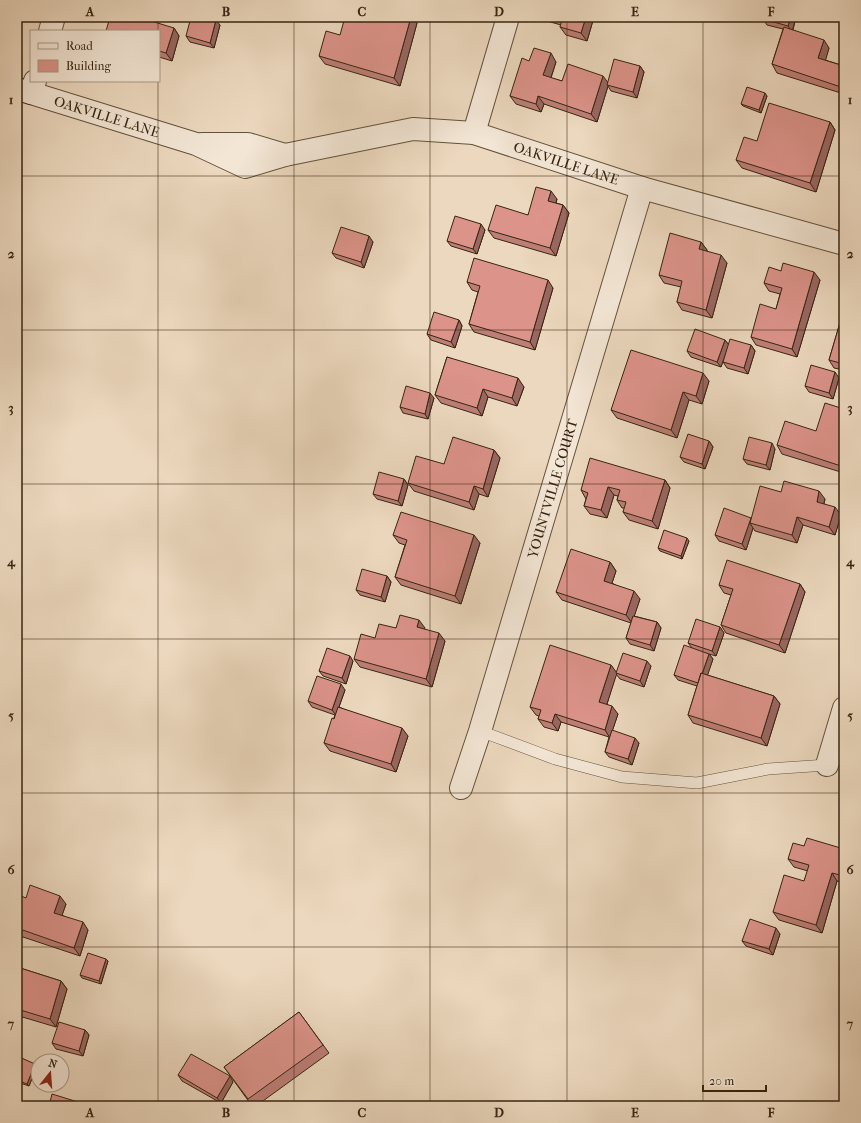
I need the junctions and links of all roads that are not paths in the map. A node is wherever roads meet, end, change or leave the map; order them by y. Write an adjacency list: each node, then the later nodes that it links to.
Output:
1 (54, 17): 3 (street)
2 (508, 17): 5 (street)
3 (50, 30)
4 (28, 88): 5 (street, OAKVILLE LANE)
5 (474, 133): 6 (street, OAKVILLE LANE)
6 (642, 188): 7 (street, OAKVILLE LANE); 9 (street, YOUNTVILLE COURT)
7 (844, 244)
8 (844, 708): 10 (street)
9 (480, 731): 10 (lane); 11 (street, YOUNTVILLE COURT)
10 (827, 764)
11 (462, 788)

